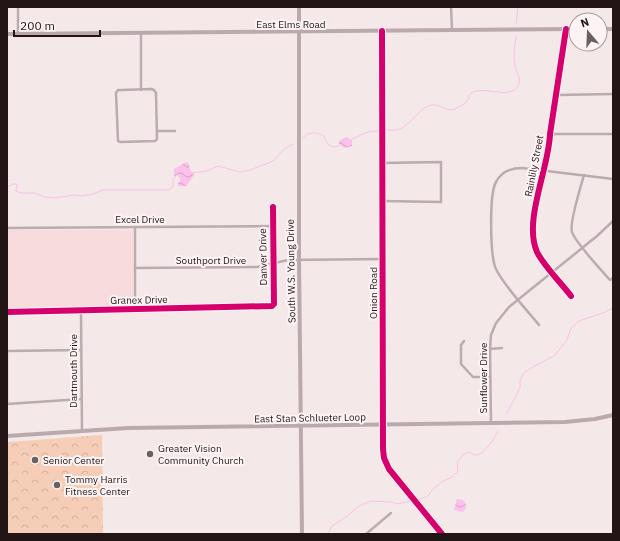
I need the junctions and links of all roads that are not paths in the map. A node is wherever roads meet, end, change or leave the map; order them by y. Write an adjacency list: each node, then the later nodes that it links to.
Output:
1 (18, 7): 10 (street)
2 (299, 7): 7 (main road, South W.S. Young Drive)
3 (451, 7): 5 (street)
4 (566, 29): 5 (main road, East Elms Road); 13 (street, Rainlily Street)
5 (452, 30): 6 (main road, East Elms Road)
6 (382, 31): 7 (main road, East Elms Road); 18 (street, Onion Road)
7 (298, 32): 8 (main road, East Elms Road); 29 (main road, South W.S. Young Drive)
8 (141, 33): 10 (main road, East Elms Road); 11 (street)
9 (7, 34): 10 (main road, East Elms Road)
10 (18, 34)
11 (141, 90): 14 (street); 14 (street)
12 (613, 94): 13 (street)
13 (557, 95): 16 (street, Rainlily Street)
14 (157, 131): 15 (street)
15 (175, 131)
16 (550, 134): 17 (street); 19 (street, Rainlily Street)
17 (613, 134)
18 (382, 163): 22 (street, Onion Road); 22 (street)
19 (544, 170): 20 (street); 33 (street, Rainlily Street); 36 (street)
20 (584, 175): 21 (street); 28 (street)
21 (613, 179)
22 (383, 201): 30 (street, Onion Road)
23 (273, 207): 25 (street, Danver Drive)
24 (613, 221): 28 (street, Sunflower Drive)
25 (273, 226): 26 (street, Excel Drive); 31 (street, Danver Drive)
26 (135, 227): 27 (street, Excel Drive); 32 (street)
27 (7, 228)
28 (582, 247): 33 (street, Sunflower Drive); 34 (street)
29 (299, 259): 30 (street, Southport Drive); 31 (street, Southport Drive); 53 (main road, South W.S. Young Drive)
30 (383, 259): 52 (street, Onion Road)
31 (273, 263): 32 (street, Southport Drive); 37 (street, Danver Drive)
32 (135, 268): 39 (street)
33 (552, 271): 35 (street, Rainlily Street); 36 (street, Sunflower Drive)
34 (613, 278)
35 (571, 296)
36 (518, 299): 41 (street); 44 (street, Sunflower Drive)
37 (272, 306): 39 (street, Granex Drive)
38 (81, 310): 39 (street, Granex Drive); 40 (street, Granex Drive); 45 (street, Dartmouth Drive)
39 (135, 310)
40 (7, 312)
41 (539, 325)
42 (464, 341): 47 (street)
43 (502, 348): 44 (street)
44 (490, 349): 47 (street, Sunflower Drive)
45 (81, 350): 46 (street); 48 (street, Dartmouth Drive)
46 (7, 351): 49 (street)
47 (490, 378): 51 (street, Sunflower Drive)
48 (82, 399): 49 (street); 54 (street, Dartmouth Drive)
49 (7, 404)
50 (613, 415): 51 (main road, East Stan Schlueter Loop)
51 (491, 423): 52 (main road, East Stan Schlueter Loop)
52 (383, 425): 53 (main road, East Stan Schlueter Loop); 59 (street, Onion Road)
53 (300, 426): 54 (main road, East Stan Schlueter Loop); 57 (main road, South W.S. Young Drive)
54 (82, 430): 55 (main road, East Stan Schlueter Loop)
55 (7, 436)
56 (391, 513): 58 (street)
57 (302, 534)
58 (366, 534)
59 (442, 534)

